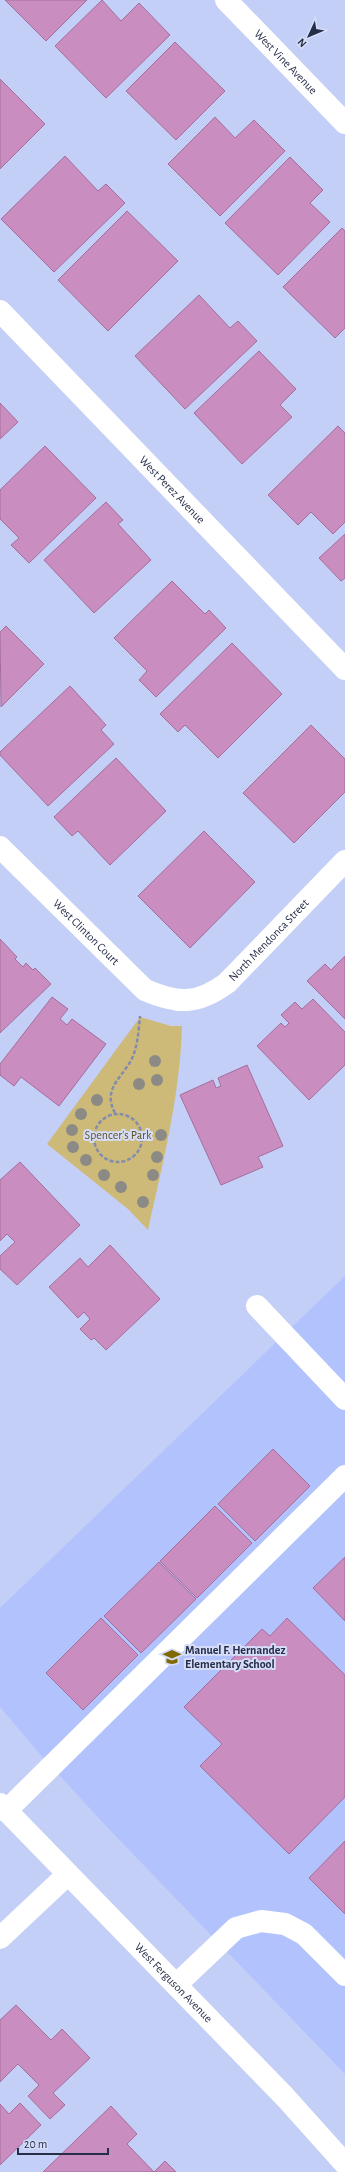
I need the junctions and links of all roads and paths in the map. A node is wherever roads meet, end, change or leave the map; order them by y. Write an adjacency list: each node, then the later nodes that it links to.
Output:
1 (226, 0): 2 (street, West Vine Avenue)
2 (345, 123)
3 (0, 311): 4 (street, West Perez Avenue)
4 (345, 669)
5 (0, 847): 7 (street, West Clinton Court)
6 (345, 861): 8 (street, North Mendonca Street)
7 (145, 990): 8 (street, West Clinton Court); 9 (path)
8 (181, 1001)
9 (115, 1113): 9 (path)
10 (257, 1306): 11 (street)
11 (345, 1399)
12 (345, 1476): 13 (street)
13 (3, 1808): 14 (street, West Ferguson Avenue)
14 (68, 1874): 15 (street); 17 (street, West Ferguson Avenue)
15 (0, 1938)
16 (345, 1975): 17 (street)
17 (176, 1986): 18 (street, West Ferguson Avenue)
18 (345, 2164)

